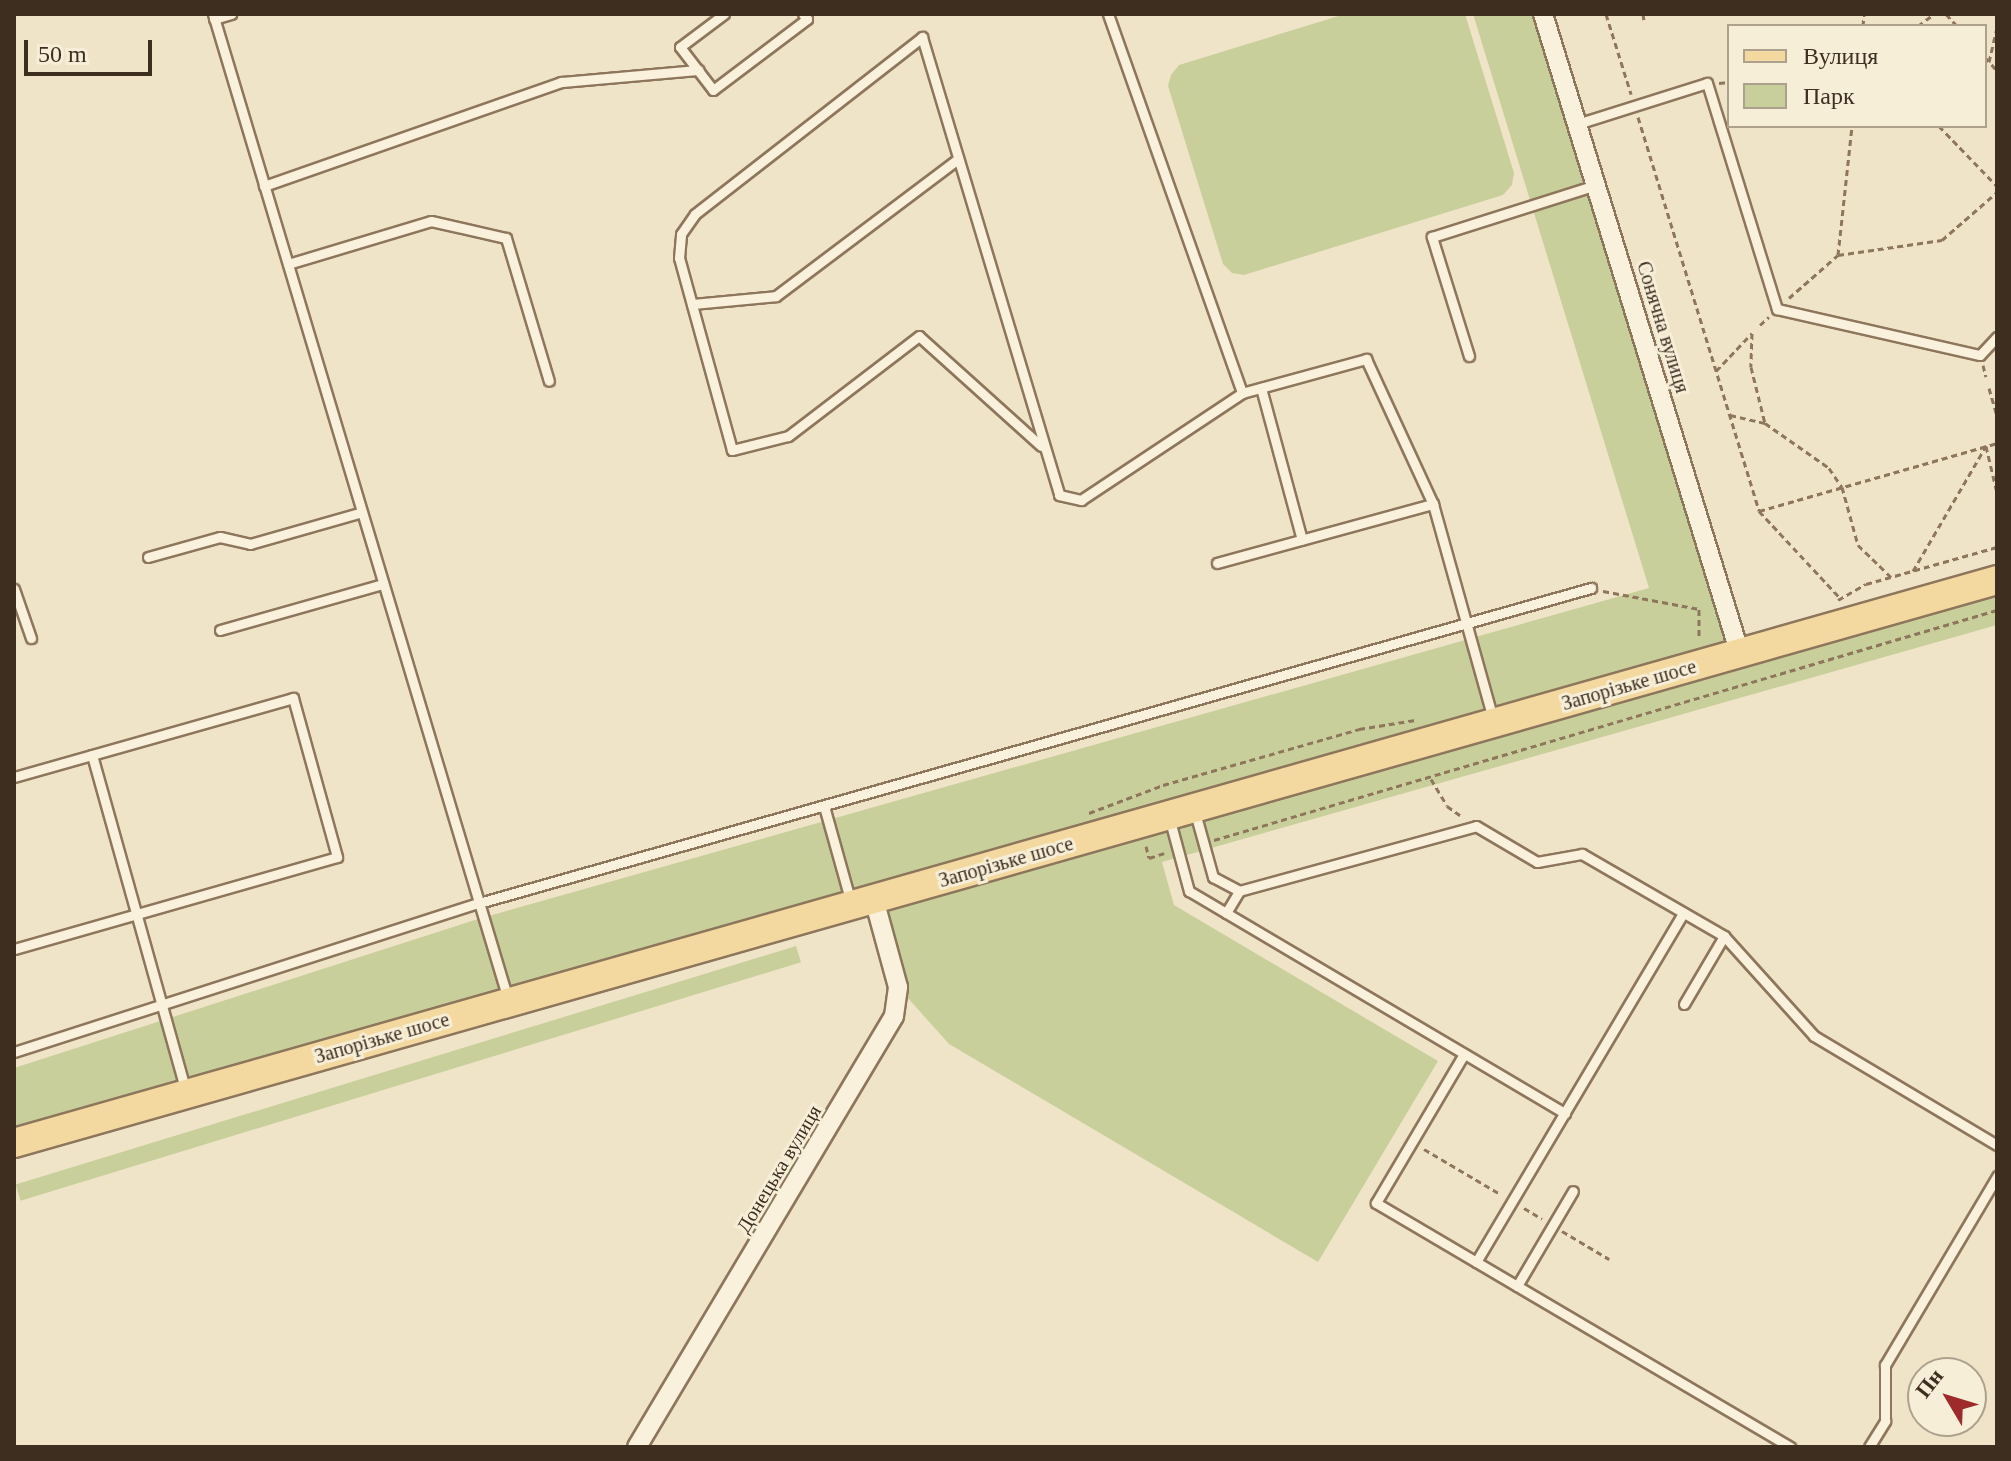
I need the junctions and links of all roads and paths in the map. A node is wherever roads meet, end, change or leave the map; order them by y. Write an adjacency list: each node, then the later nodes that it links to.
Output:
1 (231, 14): 8 (lane)
2 (724, 14): 13 (lane)
3 (803, 14): 13 (lane)
4 (1108, 14): 34 (lane)
5 (1543, 14): 16 (street, Сонячна вулиця)
6 (1606, 14): 15 (path)
7 (1643, 14): 9 (path)
8 (213, 17): 21 (lane)
9 (1644, 20)
10 (1997, 28): 12 (path)
11 (1987, 60): 12 (path)
12 (1989, 62): 14 (path)
13 (698, 70): 21 (lane)
14 (1997, 71)
15 (1635, 106): 16 (lane); 27 (lane); 30 (path)
16 (1577, 124): 20 (street, Сонячна вулиця)
17 (1852, 128): 24 (path)
18 (1941, 128): 22 (path)
19 (958, 159): 26 (lane); 26 (lane); 39 (lane)
20 (1596, 185): 29 (lane); 61 (street, Сонячна вулиця)
21 (264, 186): 25 (lane)
22 (1997, 186)
23 (1997, 192): 24 (path)
24 (1838, 255): 27 (path)
25 (288, 264): 31 (lane); 45 (lane)
26 (692, 304): 39 (lane)
27 (1777, 309): 28 (lane)
28 (1997, 337)
29 (1469, 356)
30 (1716, 371): 35 (path); 37 (path)
31 (549, 381)
32 (1261, 388): 34 (lane); 43 (lane); 46 (lane)
33 (1989, 388): 36 (path)
34 (1242, 393): 39 (lane)
35 (1730, 415): 37 (path); 44 (path)
36 (1997, 416)
37 (1765, 423): 41 (path)
38 (1997, 443): 40 (path)
39 (1041, 446)
40 (1986, 446): 41 (path); 42 (path); 50 (path)
41 (1842, 487): 44 (path); 51 (path)
42 (1997, 493)
43 (1433, 504): 46 (lane); 57 (lane)
44 (1759, 511): 51 (path)
45 (362, 512): 48 (lane); 53 (lane)
46 (1302, 540): 49 (lane)
47 (1997, 547): 50 (path)
48 (148, 557)
49 (1217, 563)
50 (1913, 571): 51 (path)
51 (1891, 577)
52 (1997, 580): 61 (main road, Запорізьке шосе)
53 (383, 584): 58 (lane); 76 (lane)
54 (1591, 588): 57 (lane); 60 (path)
55 (14, 589): 59 (lane)
56 (1997, 610): 66 (path)
57 (1466, 624): 63 (lane); 68 (lane)
58 (220, 630)
59 (31, 638)
60 (1699, 639)
61 (1740, 654): 63 (main road, Запорізьке шосе)
62 (1429, 718): 67 (path)
63 (1494, 724): 69 (main road, Запорізьке шосе)
64 (92, 755): 65 (lane); 79 (lane); 79 (lane)
65 (14, 777)
66 (1431, 779): 70 (path); 71 (path)
67 (1133, 795)
68 (824, 806): 75 (lane); 76 (lane)
69 (1181, 812): 72 (lane); 74 (lane); 75 (main road, Запорізьке шосе)
70 (1476, 826): 74 (lane); 78 (lane)
71 (1220, 838)
72 (1178, 850): 73 (path); 77 (lane)
73 (1149, 858)
74 (1239, 891): 77 (lane)
75 (863, 902): 82 (main road, Запорізьке шосе); 95 (street, Донецька вулиця)
76 (479, 903): 82 (lane); 84 (lane)
77 (1226, 913): 86 (lane)
78 (1683, 913): 80 (lane); 88 (lane)
79 (137, 914): 81 (lane); 84 (lane)
80 (1724, 936): 83 (lane); 90 (lane)
81 (14, 949)
82 (509, 1003): 87 (main road, Запорізьке шосе)
83 (1684, 1004)
84 (162, 1005): 85 (lane); 87 (lane)
85 (14, 1052)
86 (1464, 1054): 88 (lane); 93 (lane)
87 (187, 1094): 89 (main road, Запорізьке шосе)
88 (1565, 1113): 93 (lane)
89 (14, 1143)
90 (1997, 1145)
91 (1997, 1176): 97 (lane)
92 (1573, 1191): 94 (lane)
93 (1476, 1262): 94 (lane)
94 (1517, 1286): 96 (lane)
95 (637, 1447)
96 (1790, 1447)
97 (1869, 1447)

